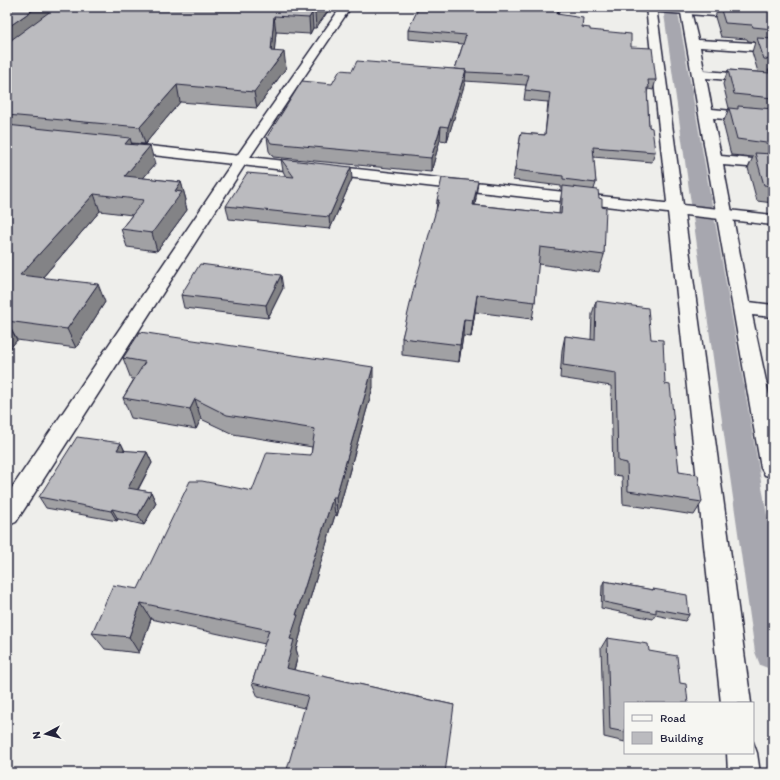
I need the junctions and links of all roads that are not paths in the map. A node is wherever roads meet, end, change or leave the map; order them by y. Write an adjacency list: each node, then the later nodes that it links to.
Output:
1 (346, 7): 13 (street)
2 (630, 7): 3 (street)
3 (654, 8): 4 (street); 16 (street)
4 (683, 9): 5 (street); 6 (street)
5 (773, 17)
6 (693, 42): 7 (street); 8 (street)
7 (773, 48)
8 (699, 74): 9 (street); 10 (street)
9 (773, 80)
10 (706, 113): 11 (street); 14 (street)
11 (773, 119)
12 (108, 147): 13 (street)
13 (241, 160): 16 (street); 23 (street)
14 (714, 160): 15 (street); 17 (street)
15 (773, 165)
16 (683, 211): 17 (street); 24 (street)
17 (719, 215): 18 (street); 19 (street)
18 (773, 220)
19 (741, 307): 20 (street); 21 (street)
20 (773, 311)
21 (770, 435): 22 (street)
22 (773, 468)
23 (7, 515)
24 (736, 702)
25 (742, 754): 26 (street)
26 (744, 773)

